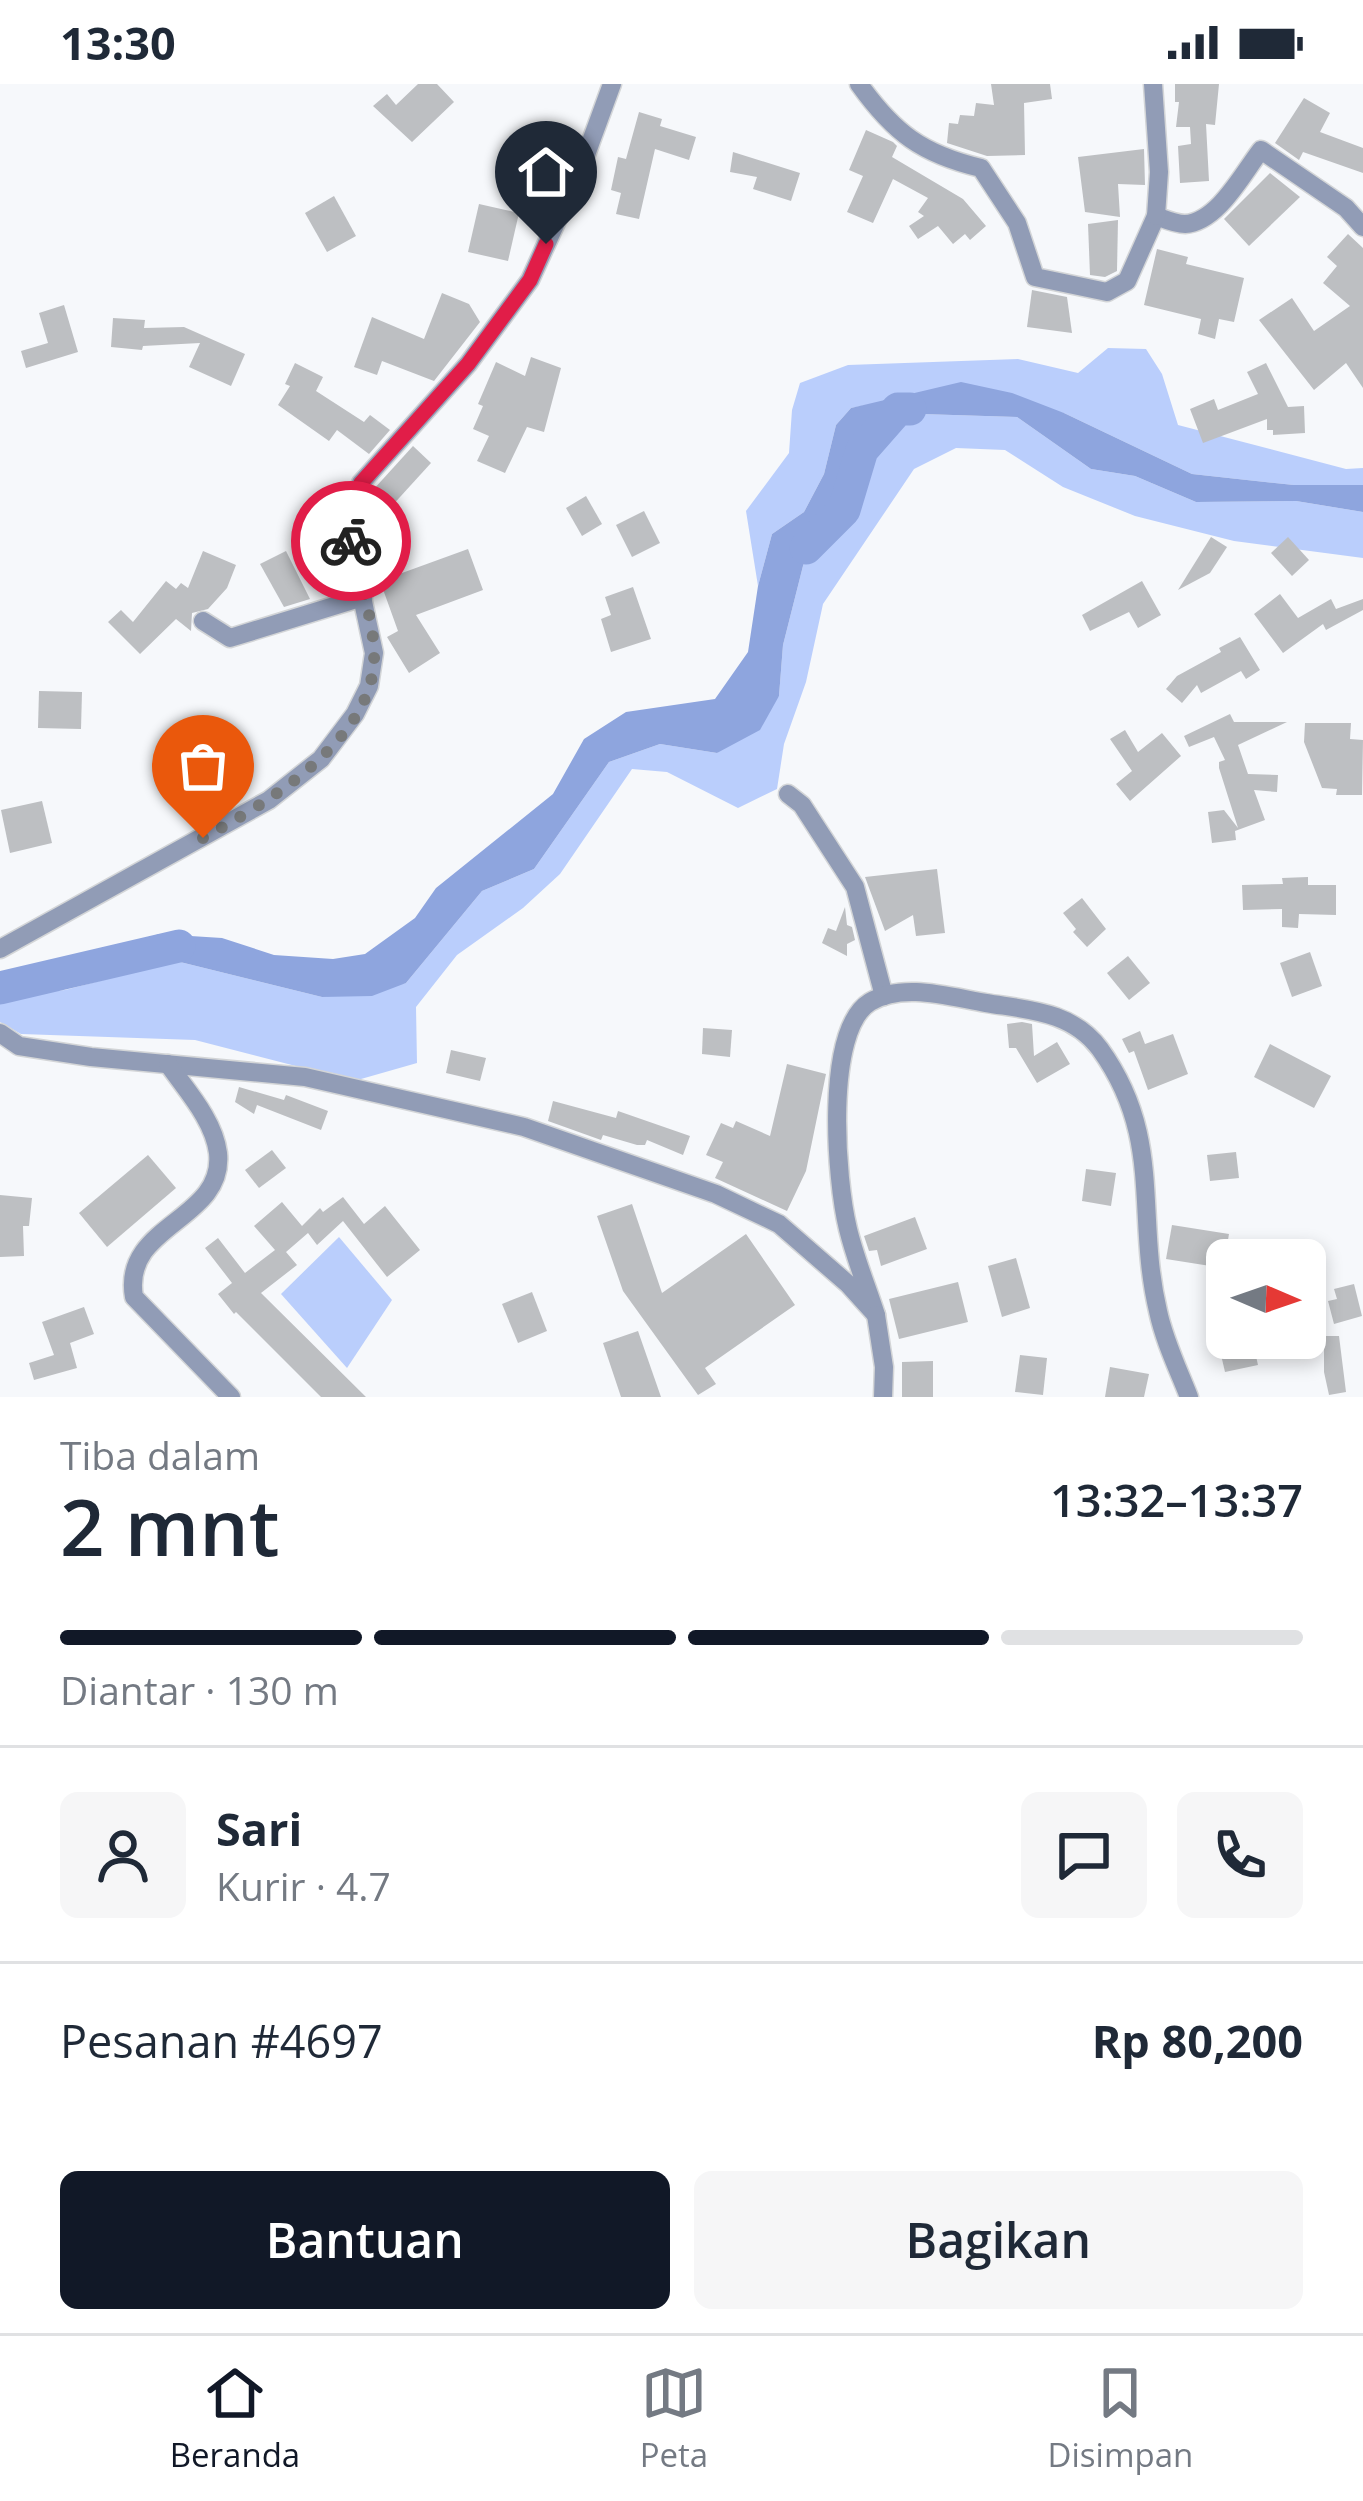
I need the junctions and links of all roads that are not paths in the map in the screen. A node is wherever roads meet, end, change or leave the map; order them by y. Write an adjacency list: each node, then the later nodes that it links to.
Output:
1 (612, 84): 6 (street)
2 (859, 84): 4 (street)
3 (1153, 84): 4 (street)
4 (1156, 216): 5 (street)
5 (1363, 226)
6 (363, 597): 7 (street); 9 (street)
7 (203, 621)
8 (788, 794): 10 (street)
9 (0, 949)
10 (884, 996): 13 (street); 16 (street)
11 (0, 1033): 12 (street)
12 (168, 1064): 13 (street); 14 (street)
13 (876, 1315): 15 (street)
14 (231, 1397)
15 (883, 1397)
16 (1189, 1397)

